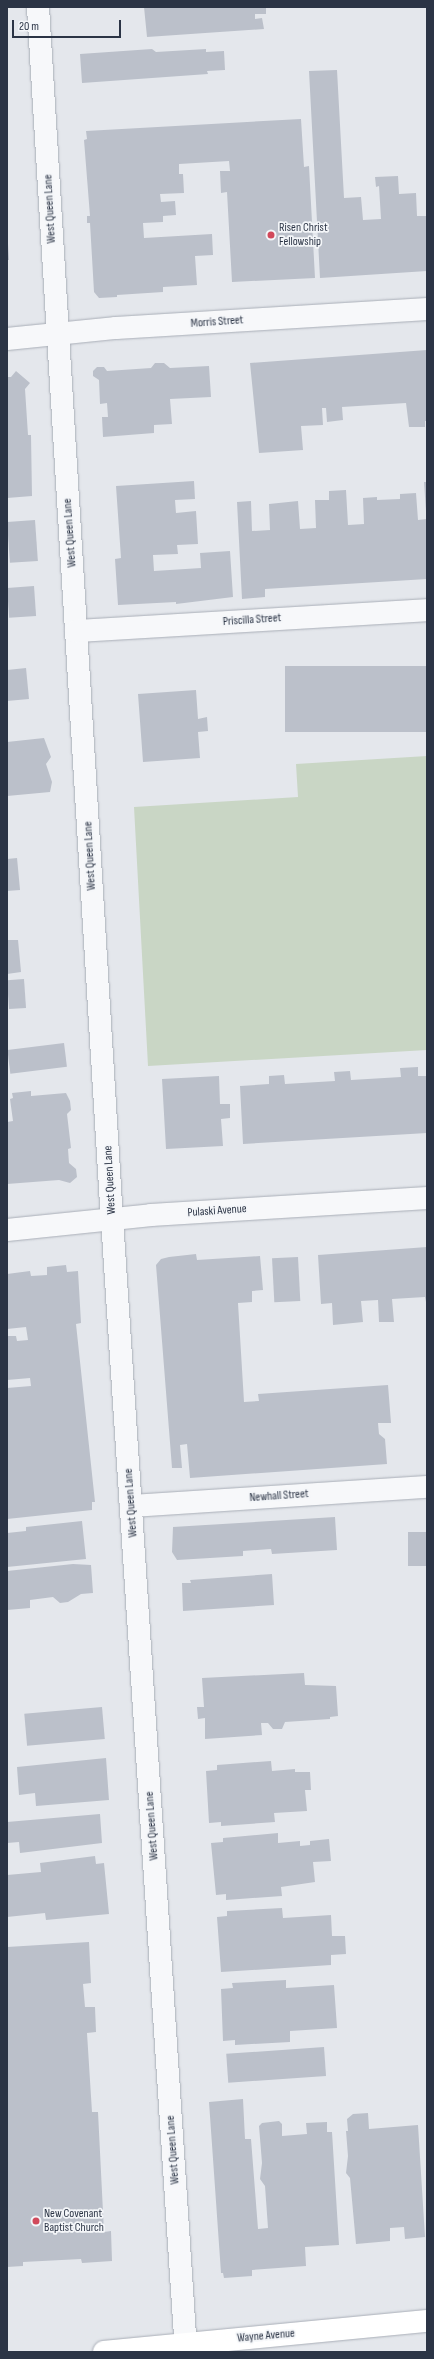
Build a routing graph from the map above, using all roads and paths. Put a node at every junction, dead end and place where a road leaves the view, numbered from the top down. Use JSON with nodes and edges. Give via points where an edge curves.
{"nodes":[{"id":1,"x":38,"y":7,"type":"edge"},
{"id":2,"x":427,"y":309,"type":"edge"},
{"id":3,"x":58,"y":334,"type":"junction"},
{"id":4,"x":7,"y":339,"type":"edge"},
{"id":5,"x":427,"y":610,"type":"edge"},
{"id":6,"x":76,"y":631,"type":"junction"},
{"id":7,"x":427,"y":1198,"type":"edge"},
{"id":8,"x":112,"y":1219,"type":"junction"},
{"id":9,"x":7,"y":1230,"type":"edge"},
{"id":10,"x":427,"y":1487,"type":"edge"},
{"id":11,"x":131,"y":1506,"type":"junction"},
{"id":12,"x":427,"y":2321,"type":"edge"},
{"id":13,"x":186,"y":2347,"type":"edge"},
{"id":14,"x":104,"y":2352,"type":"edge"}],
"edges":[{"from":1,"to":3,"type":"street","name":"West Queen Lane"},
{"from":2,"to":3,"type":"street","name":"Morris Street"},
{"from":3,"to":4,"type":"street","name":"Morris Street"},
{"from":3,"to":6,"type":"street","name":"West Queen Lane"},
{"from":5,"to":6,"type":"street","name":"Priscilla Street"},
{"from":6,"to":8,"type":"street","name":"West Queen Lane"},
{"from":7,"to":8,"type":"street","name":"Pulaski Avenue"},
{"from":8,"to":9,"type":"street","name":"Pulaski Avenue"},
{"from":8,"to":11,"type":"street","name":"West Queen Lane"},
{"from":10,"to":11,"type":"street","name":"Newhall Street"},
{"from":11,"to":13,"type":"street","name":"West Queen Lane"},
{"from":12,"to":13,"type":"main road","name":"Wayne Avenue"},
{"from":13,"to":14,"type":"main road","name":"Wayne Avenue"}]}
